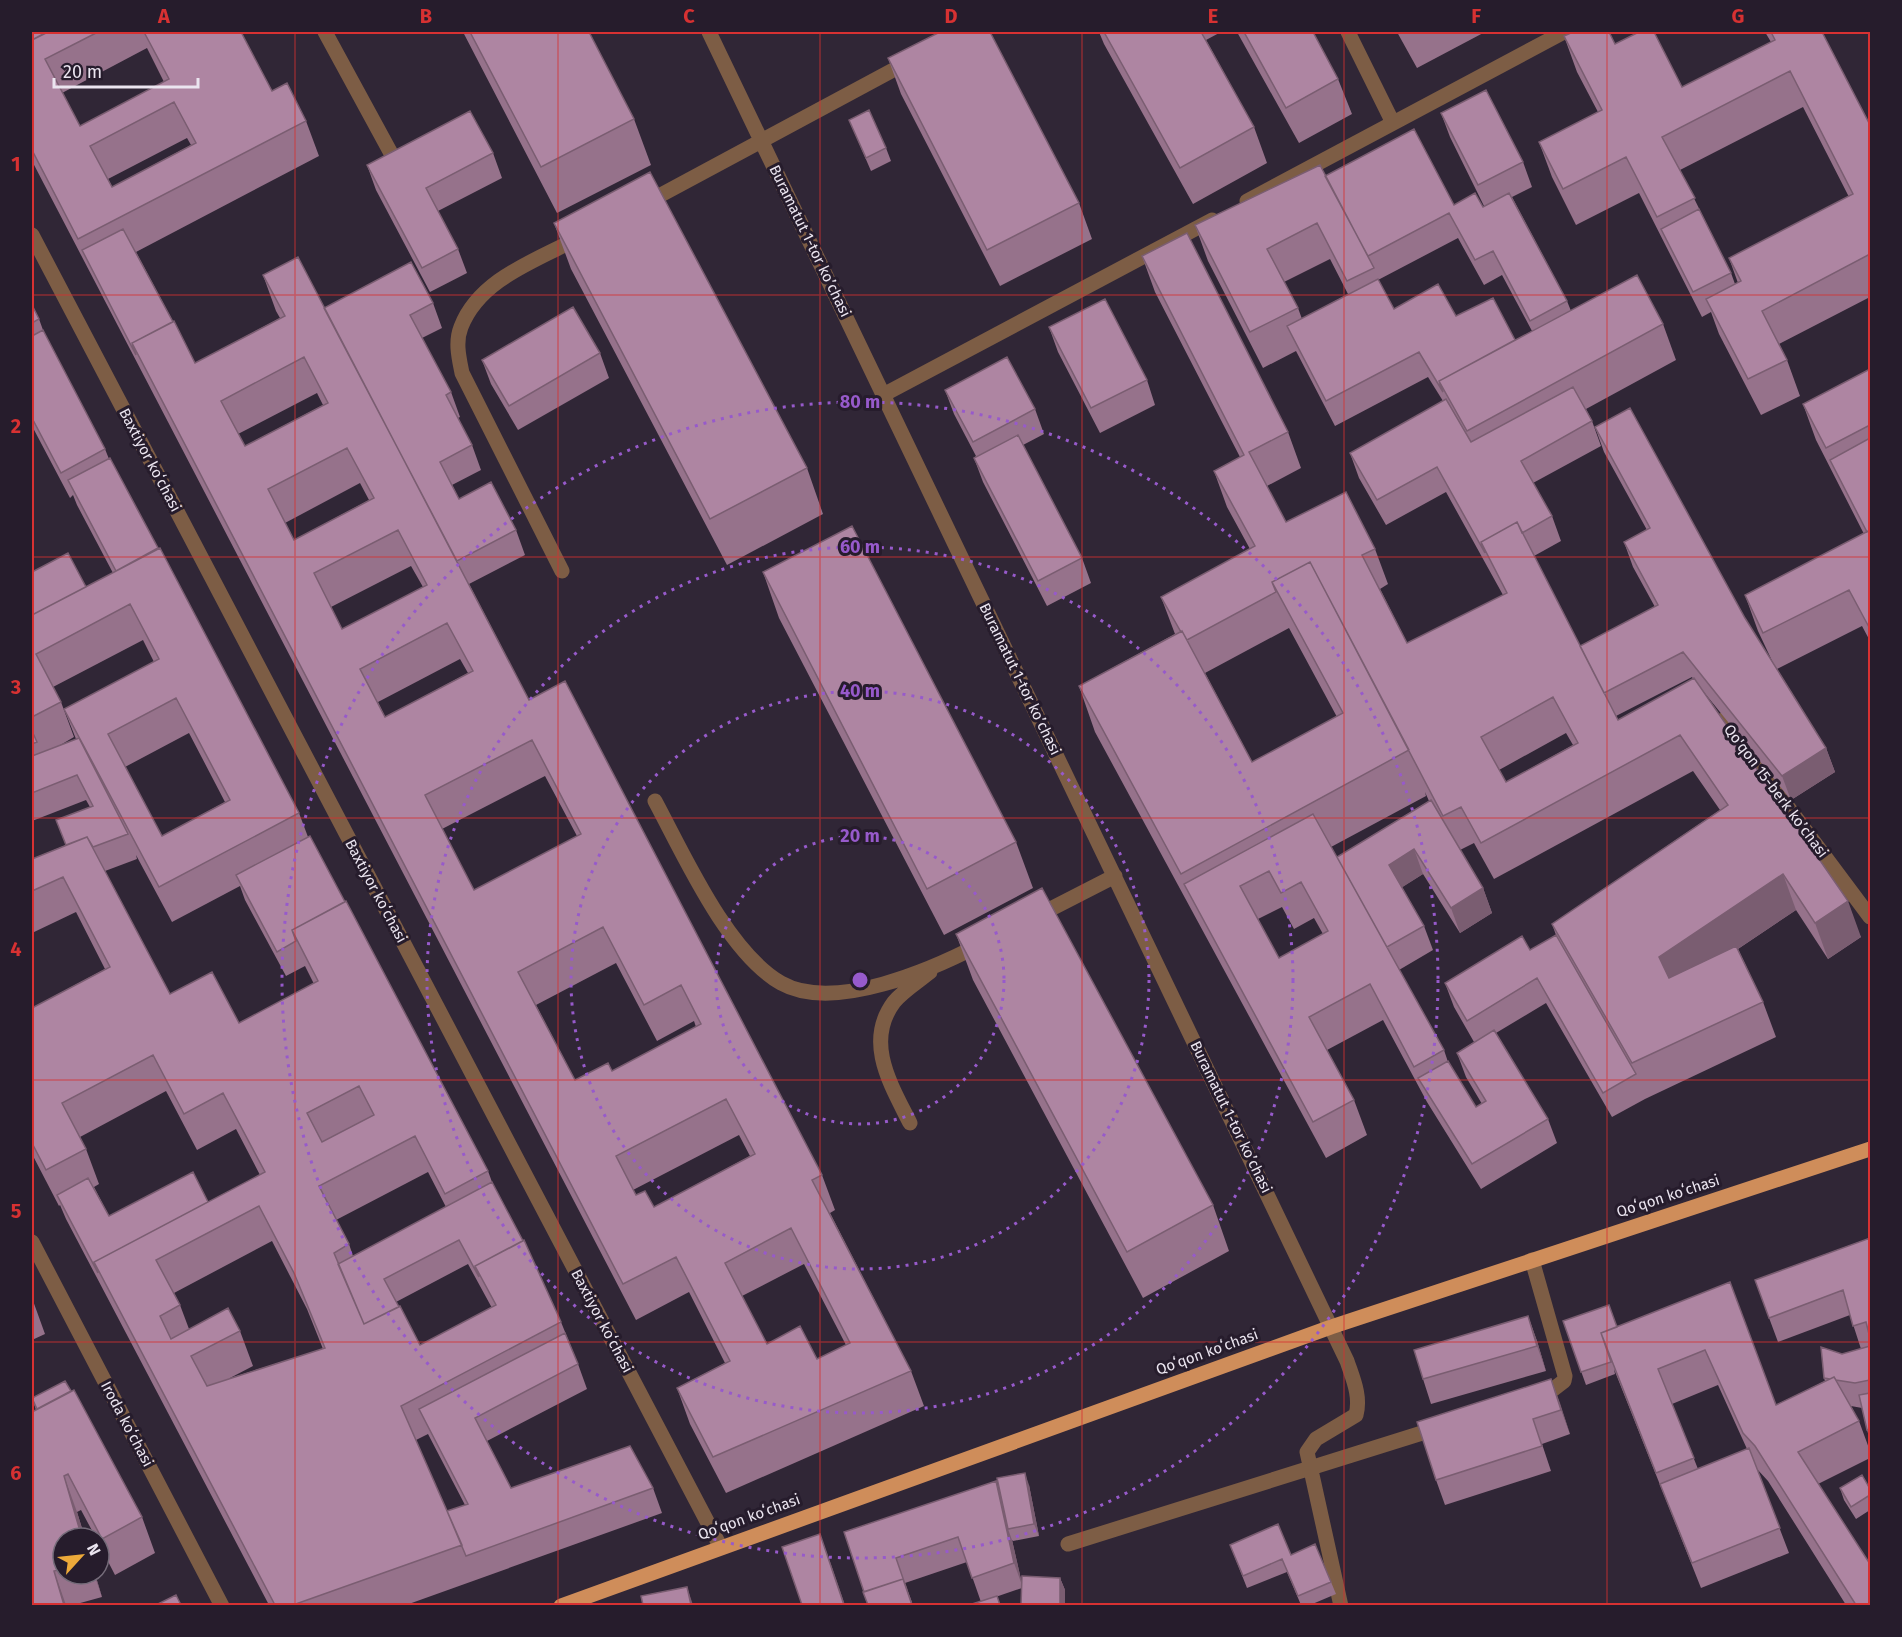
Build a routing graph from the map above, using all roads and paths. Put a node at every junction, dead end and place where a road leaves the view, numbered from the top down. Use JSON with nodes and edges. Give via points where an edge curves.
{"nodes":[{"id":1,"x":325,"y":32,"type":"edge"},
{"id":2,"x":709,"y":32,"type":"edge"},
{"id":3,"x":1348,"y":32,"type":"edge"},
{"id":4,"x":1564,"y":32,"type":"edge"},
{"id":5,"x":923,"y":53,"type":"edge"},
{"id":6,"x":1393,"y":123,"type":"junction"},
{"id":7,"x":762,"y":141,"type":"junction"},
{"id":8,"x":399,"y":168,"type":"edge"},
{"id":9,"x":626,"y":213,"type":"edge"},
{"id":10,"x":594,"y":230,"type":"edge"},
{"id":11,"x":32,"y":235,"type":"edge"},
{"id":12,"x":883,"y":395,"type":"junction"},
{"id":13,"x":562,"y":570,"type":"dead end"},
{"id":14,"x":1715,"y":710,"type":"edge"},
{"id":15,"x":655,"y":801,"type":"dead end"},
{"id":16,"x":1115,"y":876,"type":"junction"},
{"id":17,"x":1870,"y":917,"type":"edge"},
{"id":18,"x":1021,"y":924,"type":"edge"},
{"id":19,"x":1000,"y":935,"type":"edge"},
{"id":20,"x":937,"y":967,"type":"junction"},
{"id":21,"x":910,"y":1123,"type":"dead end"},
{"id":22,"x":1870,"y":1149,"type":"edge"},
{"id":23,"x":32,"y":1242,"type":"edge"},
{"id":24,"x":1532,"y":1260,"type":"junction"},
{"id":25,"x":1331,"y":1327,"type":"junction"},
{"id":26,"x":1518,"y":1401,"type":"edge"},
{"id":27,"x":1452,"y":1423,"type":"edge"},
{"id":28,"x":1309,"y":1470,"type":"junction"},
{"id":29,"x":1068,"y":1544,"type":"dead end"},
{"id":30,"x":720,"y":1546,"type":"junction"},
{"id":31,"x":222,"y":1605,"type":"edge"},
{"id":32,"x":561,"y":1605,"type":"edge"},
{"id":33,"x":1341,"y":1605,"type":"edge"}],
"edges":[{"from":1,"to":8,"type":"street"},
{"from":2,"to":7,"type":"street","name":"Buramatut 1-tor koʼchasi"},
{"from":3,"to":6,"type":"street"},
{"from":4,"to":6,"type":"street"},
{"from":5,"to":7,"type":"street"},
{"from":6,"to":12,"type":"street"},
{"from":7,"to":9,"type":"street"},
{"from":7,"to":12,"type":"street","name":"Buramatut 1-tor koʼchasi"},
{"from":10,"to":13,"type":"street","via":[[487,290],[461,327],[458,348],[462,373]]},
{"from":11,"to":30,"type":"street","name":"Baxtiyor koʻchasi"},
{"from":12,"to":16,"type":"street","name":"Buramatut 1-tor koʼchasi"},
{"from":14,"to":17,"type":"street","name":"Qo'qon 15-berk koʼchasi"},
{"from":15,"to":20,"type":"street","via":[[718,913],[749,957],[783,984],[820,993],[870,988]]},
{"from":16,"to":18,"type":"street"},
{"from":16,"to":25,"type":"street","name":"Buramatut 1-tor koʼchasi"},
{"from":19,"to":20,"type":"street"},
{"from":20,"to":21,"type":"street","via":[[895,1001],[882,1022],[880,1057]]},
{"from":22,"to":24,"type":"main road","name":"Qoʻqon koʻchasi"},
{"from":23,"to":31,"type":"street","name":"Iroda koʻchasi"},
{"from":24,"to":25,"type":"main road","name":"Qoʻqon koʻchasi"},
{"from":24,"to":26,"type":"street","via":[[1565,1376],[1551,1391]]},
{"from":25,"to":28,"type":"street","name":"Buramatut 1-tor koʼchasi","via":[[1357,1388],[1359,1406],[1356,1416],[1347,1423],[1316,1439],[1306,1452]]},
{"from":25,"to":30,"type":"main road","name":"Qoʻqon koʻchasi"},
{"from":27,"to":28,"type":"street"},
{"from":28,"to":29,"type":"street"},
{"from":28,"to":33,"type":"street"},
{"from":30,"to":32,"type":"main road","name":"Qoʻqon koʻchasi"}]}
